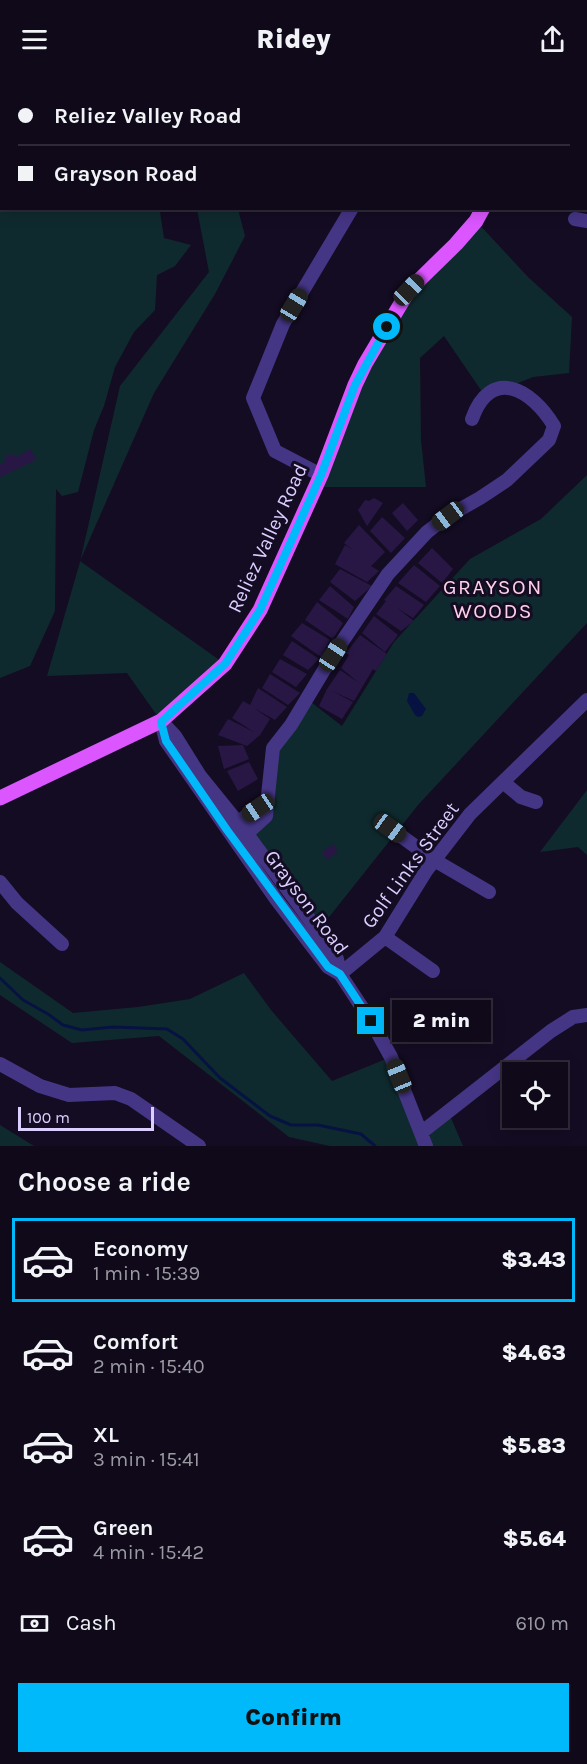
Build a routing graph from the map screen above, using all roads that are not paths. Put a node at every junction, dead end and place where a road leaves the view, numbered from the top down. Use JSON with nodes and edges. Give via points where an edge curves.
{"nodes":[{"id":1,"x":351,"y":210,"type":"edge"},
{"id":2,"x":482,"y":210,"type":"edge"},
{"id":3,"x":472,"y":419,"type":"dead end"},
{"id":4,"x":321,"y":475,"type":"junction"},
{"id":5,"x":587,"y":700,"type":"edge"},
{"id":6,"x":161,"y":722,"type":"junction"},
{"id":7,"x":503,"y":782,"type":"junction"},
{"id":8,"x":0,"y":798,"type":"edge"},
{"id":9,"x":536,"y":802,"type":"dead end"},
{"id":10,"x":267,"y":805,"type":"junction"},
{"id":11,"x":232,"y":826,"type":"junction"},
{"id":12,"x":390,"y":828,"type":"dead end"},
{"id":13,"x":242,"y":838,"type":"junction"},
{"id":14,"x":434,"y":860,"type":"junction"},
{"id":15,"x":0,"y":882,"type":"edge"},
{"id":16,"x":489,"y":892,"type":"dead end"},
{"id":17,"x":385,"y":937,"type":"junction"},
{"id":18,"x":62,"y":944,"type":"dead end"},
{"id":19,"x":433,"y":971,"type":"dead end"},
{"id":20,"x":340,"y":974,"type":"junction"},
{"id":21,"x":587,"y":1015,"type":"edge"},
{"id":22,"x":0,"y":1064,"type":"edge"},
{"id":23,"x":422,"y":1132,"type":"junction"},
{"id":24,"x":199,"y":1146,"type":"edge"},
{"id":25,"x":426,"y":1146,"type":"edge"}],
"edges":[{"from":1,"to":4,"type":"street","via":[[283,324],[253,398],[275,451]]},
{"from":2,"to":4,"type":"main road","name":"Reliez Valley Road","via":[[456,244],[409,290],[355,385]]},
{"from":3,"to":10,"type":"street","via":[[485,396],[508,387],[529,397],[554,426],[549,440],[507,480],[427,532],[388,574],[273,748]]},
{"from":4,"to":6,"type":"main road","name":"Reliez Valley Road","via":[[260,610],[243,637],[225,664]]},
{"from":5,"to":7,"type":"street","name":"Golf Links Street"},
{"from":6,"to":8,"type":"main road","name":"Reliez Valley Road"},
{"from":6,"to":11,"type":"street","name":"Grayson Road","via":[[166,741]]},
{"from":7,"to":9,"type":"street","via":[[520,797]]},
{"from":7,"to":14,"type":"street","name":"Golf Links Street","via":[[470,814]]},
{"from":10,"to":11,"type":"street"},
{"from":10,"to":13,"type":"street","via":[[266,816]]},
{"from":11,"to":13,"type":"street","name":"Grayson Road"},
{"from":12,"to":14,"type":"street"},
{"from":13,"to":20,"type":"street","name":"Grayson Road","via":[[328,967]]},
{"from":14,"to":16,"type":"street"},
{"from":14,"to":17,"type":"street","name":"Golf Links Street"},
{"from":15,"to":18,"type":"street"},
{"from":17,"to":19,"type":"street"},
{"from":17,"to":20,"type":"street","name":"Golf Links Street"},
{"from":20,"to":23,"type":"street","name":"Grayson Road","via":[[391,1057]]},
{"from":21,"to":23,"type":"street","via":[[573,1017],[551,1031]]},
{"from":22,"to":24,"type":"street","via":[[40,1086],[69,1095],[115,1093],[131,1099]]},
{"from":23,"to":25,"type":"street","name":"Grayson Road"}]}
